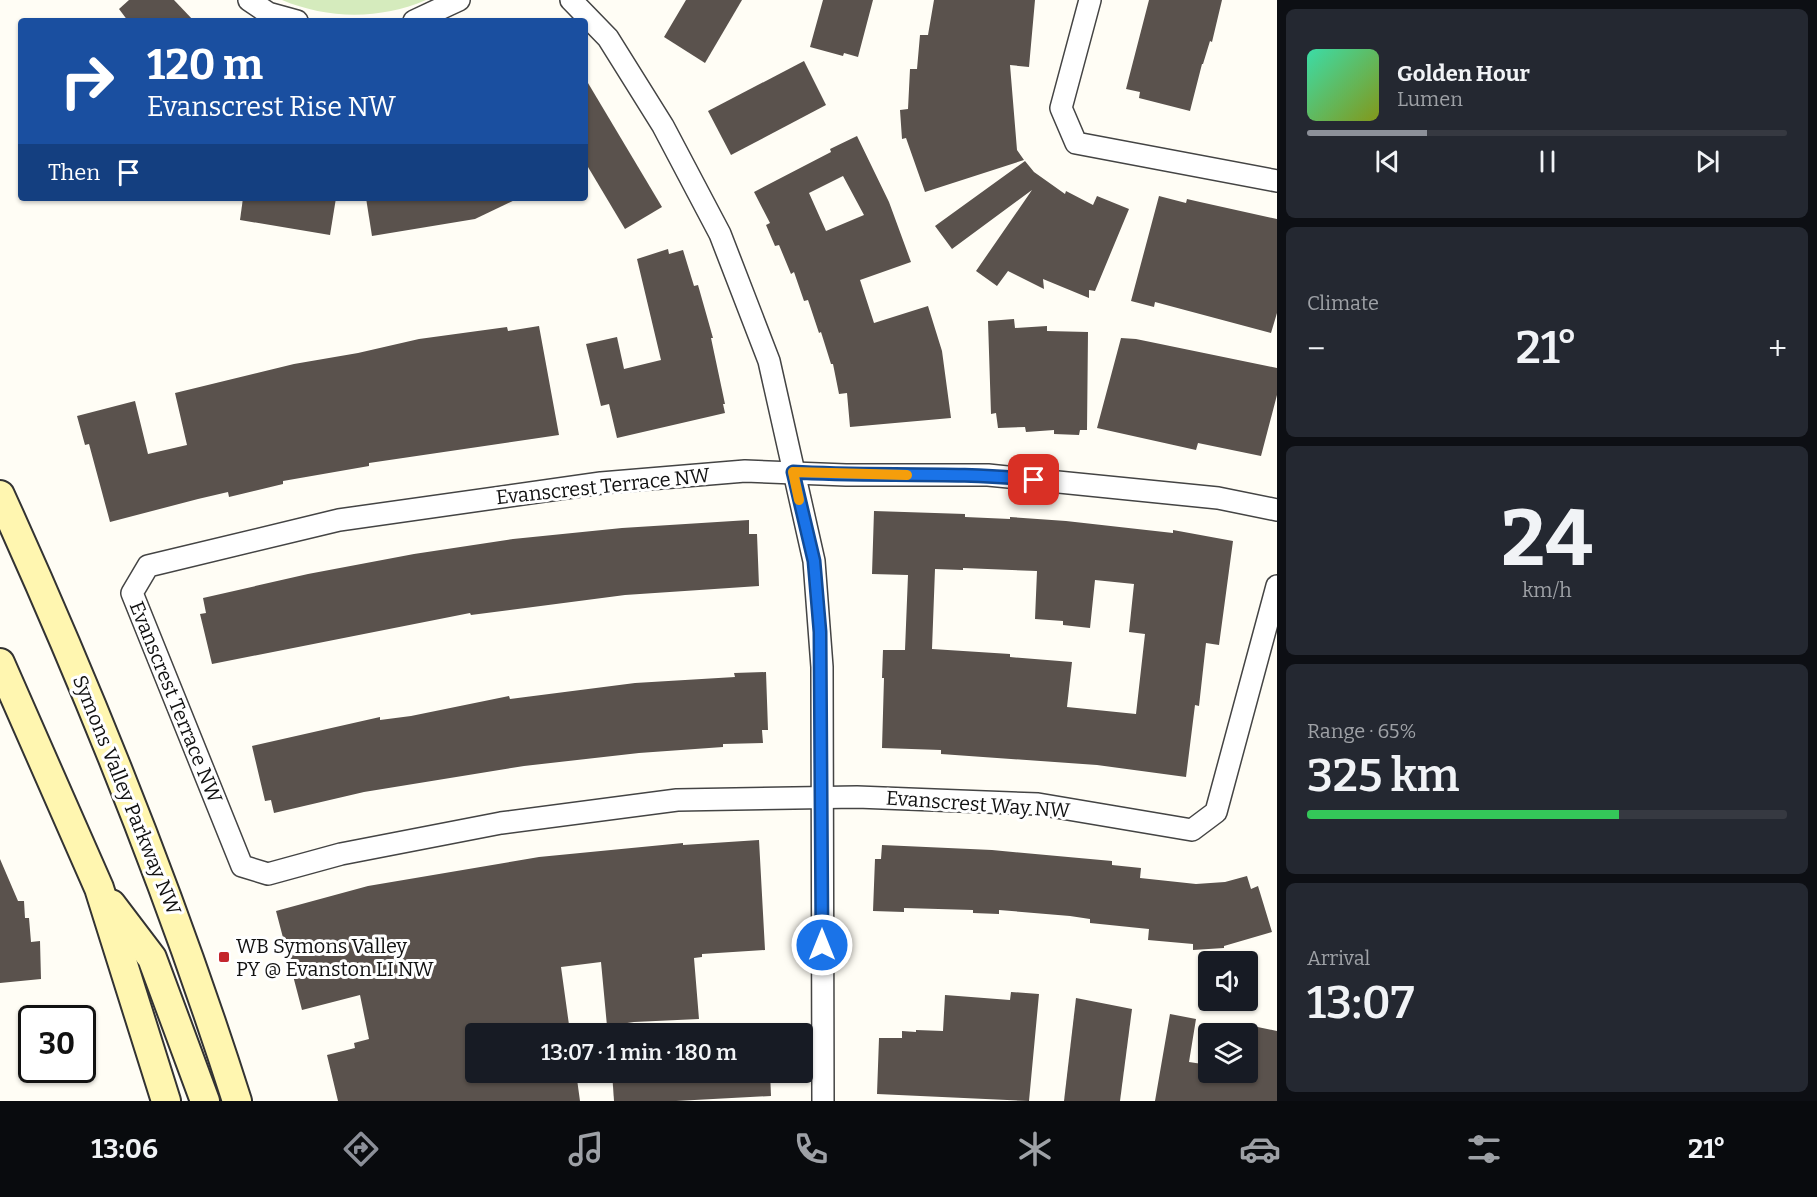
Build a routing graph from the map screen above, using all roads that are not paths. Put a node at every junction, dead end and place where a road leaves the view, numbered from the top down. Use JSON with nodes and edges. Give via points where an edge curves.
{"nodes":[{"id":1,"x":249,"y":0,"type":"edge"},
{"id":2,"x":459,"y":0,"type":"edge"},
{"id":3,"x":571,"y":0,"type":"edge"},
{"id":4,"x":1090,"y":0,"type":"edge"},
{"id":5,"x":285,"y":18,"type":"edge"},
{"id":6,"x":420,"y":18,"type":"edge"},
{"id":7,"x":1277,"y":181,"type":"edge"},
{"id":8,"x":793,"y":472,"type":"junction"},
{"id":9,"x":0,"y":495,"type":"edge"},
{"id":10,"x":1277,"y":510,"type":"edge"},
{"id":11,"x":1277,"y":586,"type":"edge"},
{"id":12,"x":0,"y":663,"type":"edge"},
{"id":13,"x":823,"y":797,"type":"junction"},
{"id":14,"x":99,"y":888,"type":"junction"},
{"id":15,"x":163,"y":1095,"type":"edge"},
{"id":16,"x":206,"y":1101,"type":"edge"},
{"id":17,"x":237,"y":1101,"type":"edge"},
{"id":18,"x":823,"y":1101,"type":"edge"}],
"edges":[{"from":1,"to":5,"type":"street","via":[[268,14]]},
{"from":2,"to":6,"type":"street"},
{"from":3,"to":8,"type":"street","via":[[608,38],[663,126],[720,234],[769,362]]},
{"from":4,"to":7,"type":"street","via":[[1061,108],[1076,143]]},
{"from":8,"to":10,"type":"street","via":[[988,475],[1218,498]]},
{"from":8,"to":13,"type":"street","via":[[814,561],[822,667]]},
{"from":8,"to":13,"type":"street","name":"Evanscrest Terrace NW","via":[[745,471],[601,483],[339,520],[148,566],[132,593],[242,866],[268,874],[341,854],[501,823],[677,800]]},
{"from":9,"to":17,"type":"main road","name":"Symons Valley Parkway NW","via":[[52,608],[153,854]]},
{"from":11,"to":13,"type":"street","name":"Evanscrest Way NW","via":[[1216,812],[1192,830],[1038,804]]},
{"from":12,"to":14,"type":"main road"},
{"from":13,"to":18,"type":"street"},
{"from":14,"to":15,"type":"main road"},
{"from":14,"to":16,"type":"main road","via":[[152,958]]}]}
